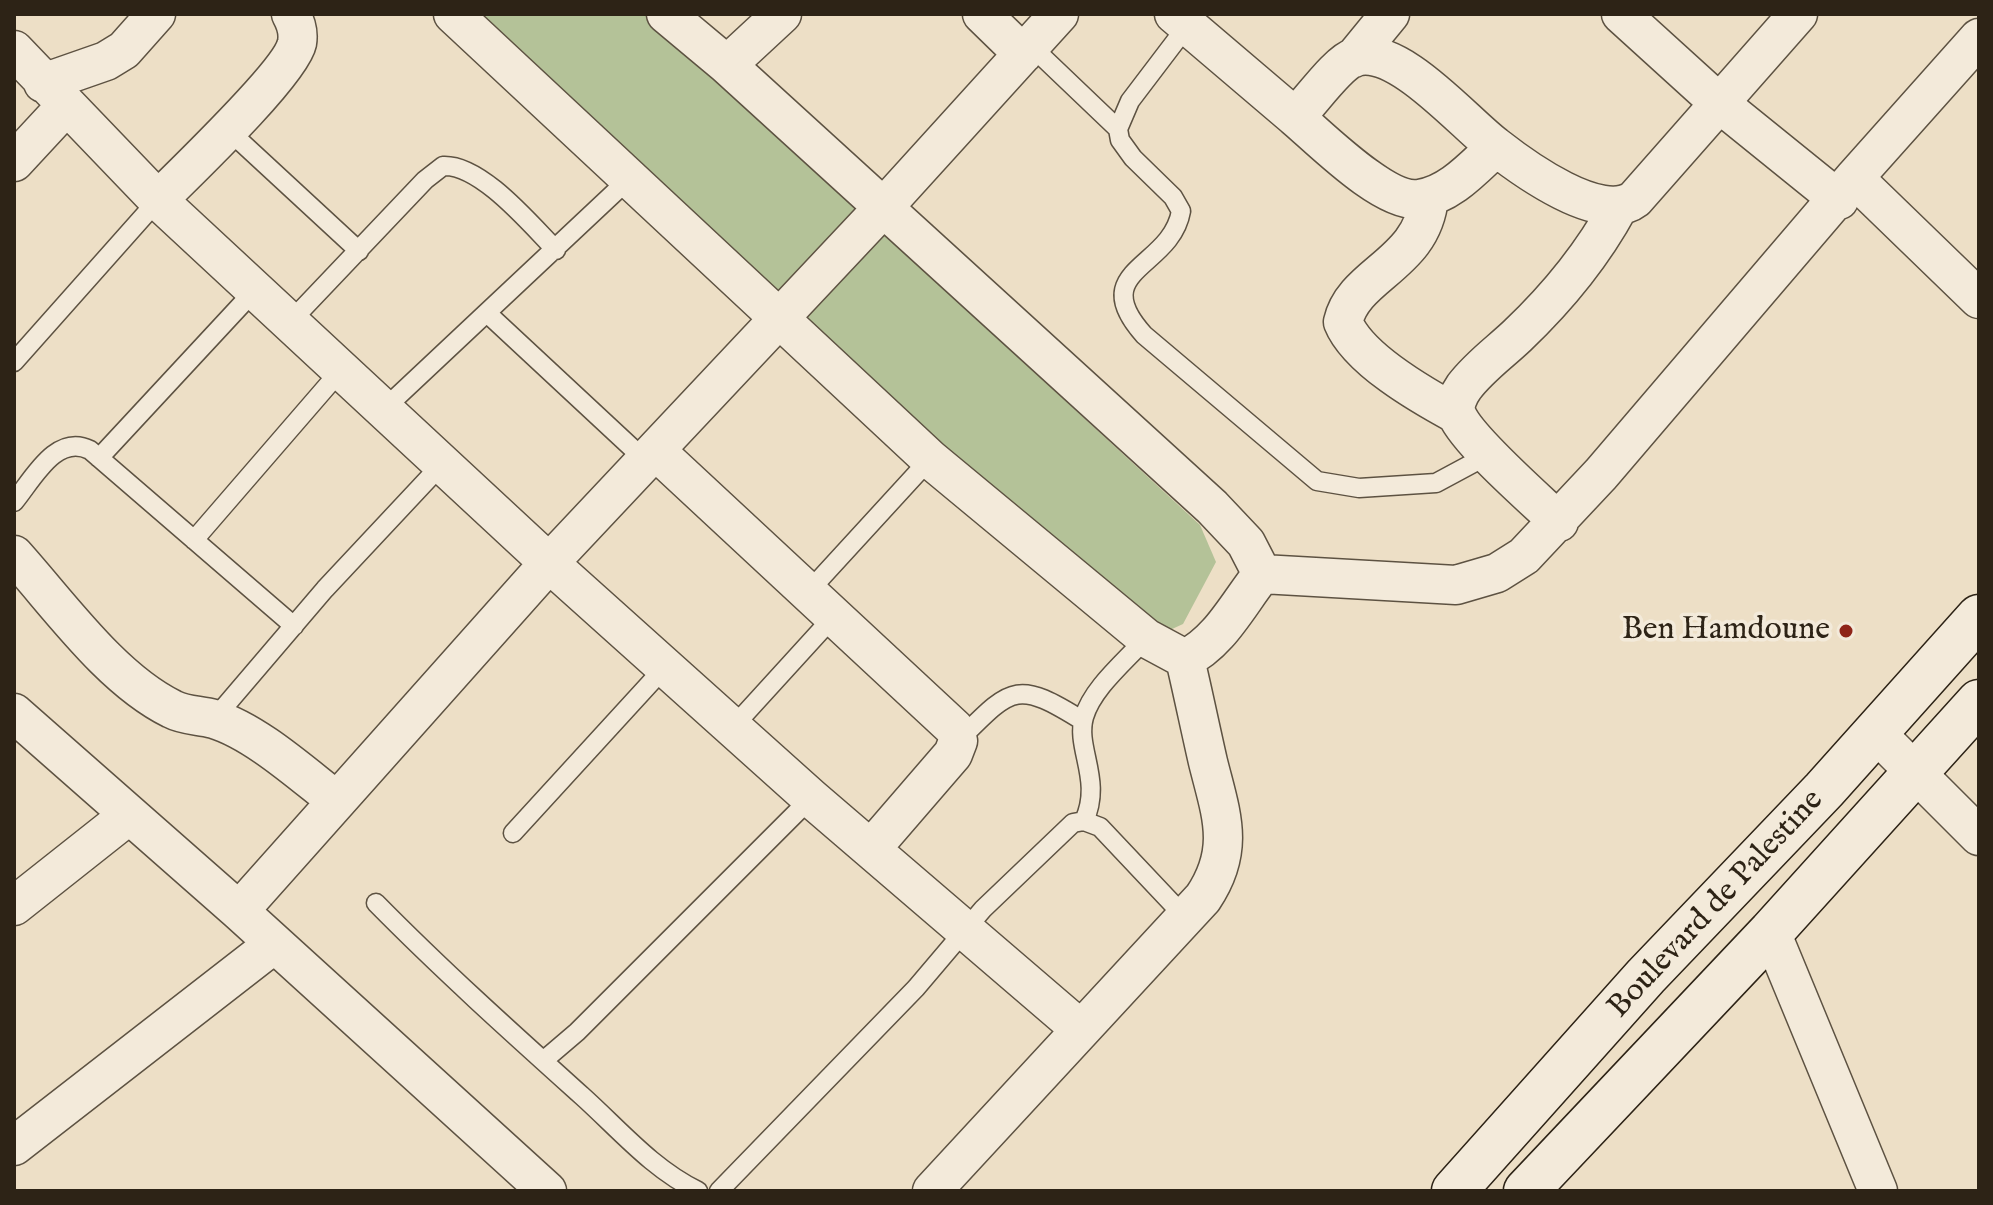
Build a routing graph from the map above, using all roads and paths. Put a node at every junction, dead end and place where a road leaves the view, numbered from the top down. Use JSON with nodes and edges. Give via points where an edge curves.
{"nodes":[{"id":1,"x":156,"y":14,"type":"edge"},
{"id":2,"x":291,"y":14,"type":"edge"},
{"id":3,"x":453,"y":14,"type":"edge"},
{"id":4,"x":666,"y":14,"type":"edge"},
{"id":5,"x":782,"y":14,"type":"edge"},
{"id":6,"x":982,"y":14,"type":"edge"},
{"id":7,"x":1059,"y":14,"type":"edge"},
{"id":8,"x":1390,"y":14,"type":"edge"},
{"id":9,"x":1621,"y":14,"type":"edge"},
{"id":10,"x":1798,"y":14,"type":"edge"},
{"id":11,"x":1187,"y":18,"type":"edge"},
{"id":12,"x":1979,"y":38,"type":"edge"},
{"id":13,"x":14,"y":50,"type":"edge"},
{"id":14,"x":1026,"y":50,"type":"junction"},
{"id":15,"x":1354,"y":58,"type":"junction"},
{"id":16,"x":727,"y":65,"type":"junction"},
{"id":17,"x":54,"y":95,"type":"junction"},
{"id":18,"x":1719,"y":103,"type":"junction"},
{"id":19,"x":1295,"y":117,"type":"junction"},
{"id":20,"x":227,"y":129,"type":"junction"},
{"id":21,"x":1118,"y":129,"type":"junction"},
{"id":22,"x":1496,"y":147,"type":"junction"},
{"id":23,"x":14,"y":162,"type":"edge"},
{"id":24,"x":630,"y":178,"type":"junction"},
{"id":25,"x":1846,"y":189,"type":"junction"},
{"id":26,"x":1429,"y":197,"type":"junction"},
{"id":27,"x":158,"y":200,"type":"junction"},
{"id":28,"x":1619,"y":206,"type":"junction"},
{"id":29,"x":882,"y":209,"type":"junction"},
{"id":30,"x":556,"y":250,"type":"junction"},
{"id":31,"x":359,"y":251,"type":"junction"},
{"id":32,"x":255,"y":290,"type":"junction"},
{"id":33,"x":1979,"y":299,"type":"edge"},
{"id":34,"x":488,"y":314,"type":"junction"},
{"id":35,"x":776,"y":319,"type":"junction"},
{"id":36,"x":290,"y":322,"type":"junction"},
{"id":37,"x":14,"y":362,"type":"edge"},
{"id":38,"x":341,"y":370,"type":"junction"},
{"id":39,"x":384,"y":409,"type":"junction"},
{"id":40,"x":1456,"y":414,"type":"junction"},
{"id":41,"x":1490,"y":454,"type":"junction"},
{"id":42,"x":651,"y":456,"type":"junction"},
{"id":43,"x":99,"y":458,"type":"junction"},
{"id":44,"x":930,"y":459,"type":"junction"},
{"id":45,"x":443,"y":463,"type":"junction"},
{"id":46,"x":14,"y":502,"type":"edge"},
{"id":47,"x":1559,"y":522,"type":"junction"},
{"id":48,"x":194,"y":540,"type":"junction"},
{"id":49,"x":14,"y":555,"type":"edge"},
{"id":50,"x":549,"y":563,"type":"junction"},
{"id":51,"x":1262,"y":574,"type":"junction"},
{"id":52,"x":822,"y":603,"type":"junction"},
{"id":53,"x":1979,"y":617,"type":"edge"},
{"id":54,"x":294,"y":626,"type":"junction"},
{"id":55,"x":1146,"y":638,"type":"junction"},
{"id":56,"x":1185,"y":659,"type":"junction"},
{"id":57,"x":665,"y":667,"type":"junction"},
{"id":58,"x":1979,"y":702,"type":"edge"},
{"id":59,"x":14,"y":713,"type":"edge"},
{"id":60,"x":214,"y":719,"type":"junction"},
{"id":61,"x":1083,"y":721,"type":"junction"},
{"id":62,"x":732,"y":728,"type":"junction"},
{"id":63,"x":1875,"y":732,"type":"junction"},
{"id":64,"x":958,"y":741,"type":"junction"},
{"id":65,"x":1915,"y":771,"type":"junction"},
{"id":66,"x":811,"y":798,"type":"junction"},
{"id":67,"x":337,"y":801,"type":"junction"},
{"id":68,"x":129,"y":815,"type":"junction"},
{"id":69,"x":1084,"y":821,"type":"junction"},
{"id":70,"x":513,"y":833,"type":"dead end"},
{"id":71,"x":1979,"y":836,"type":"edge"},
{"id":72,"x":871,"y":849,"type":"junction"},
{"id":73,"x":376,"y":903,"type":"dead end"},
{"id":74,"x":14,"y":906,"type":"edge"},
{"id":75,"x":239,"y":911,"type":"junction"},
{"id":76,"x":1184,"y":916,"type":"junction"},
{"id":77,"x":967,"y":932,"type":"junction"},
{"id":78,"x":1771,"y":932,"type":"junction"},
{"id":79,"x":274,"y":944,"type":"junction"},
{"id":80,"x":1646,"y":976,"type":"junction"},
{"id":81,"x":1685,"y":1022,"type":"junction"},
{"id":82,"x":1079,"y":1028,"type":"junction"},
{"id":83,"x":543,"y":1061,"type":"junction"},
{"id":84,"x":14,"y":1146,"type":"edge"},
{"id":85,"x":547,"y":1191,"type":"edge"},
{"id":86,"x":698,"y":1191,"type":"edge"},
{"id":87,"x":719,"y":1191,"type":"edge"},
{"id":88,"x":932,"y":1191,"type":"edge"},
{"id":89,"x":1454,"y":1191,"type":"edge"},
{"id":90,"x":1526,"y":1191,"type":"edge"},
{"id":91,"x":1878,"y":1191,"type":"edge"}],
"edges":[{"from":1,"to":17,"type":"street","via":[[124,50]]},
{"from":2,"to":20,"type":"street","via":[[297,34],[293,55]]},
{"from":3,"to":24,"type":"street"},
{"from":4,"to":16,"type":"street"},
{"from":5,"to":16,"type":"street"},
{"from":6,"to":14,"type":"street"},
{"from":7,"to":14,"type":"street"},
{"from":8,"to":15,"type":"street"},
{"from":9,"to":18,"type":"street"},
{"from":10,"to":18,"type":"street"},
{"from":11,"to":19,"type":"street"},
{"from":11,"to":21,"type":"lane","via":[[1130,101]]},
{"from":12,"to":25,"type":"street"},
{"from":13,"to":17,"type":"street"},
{"from":14,"to":21,"type":"lane"},
{"from":14,"to":29,"type":"street"},
{"from":15,"to":19,"type":"street"},
{"from":15,"to":22,"type":"street","via":[[1370,56],[1404,69]]},
{"from":16,"to":29,"type":"street"},
{"from":17,"to":23,"type":"street"},
{"from":17,"to":27,"type":"street"},
{"from":18,"to":25,"type":"street"},
{"from":18,"to":28,"type":"street","via":[[1635,199]]},
{"from":19,"to":26,"type":"street","via":[[1391,193],[1416,200]]},
{"from":20,"to":27,"type":"street"},
{"from":20,"to":31,"type":"lane"},
{"from":21,"to":41,"type":"lane","via":[[1133,158],[1181,211],[1172,234],[1125,286],[1125,314],[1144,335],[1317,481],[1359,488],[1436,483]]},
{"from":22,"to":26,"type":"street"},
{"from":22,"to":28,"type":"street","via":[[1566,192],[1596,205]]},
{"from":24,"to":30,"type":"lane"},
{"from":24,"to":35,"type":"street"},
{"from":25,"to":33,"type":"street"},
{"from":25,"to":47,"type":"street"},
{"from":26,"to":40,"type":"street","via":[[1419,235],[1354,301],[1343,322],[1375,359]]},
{"from":27,"to":32,"type":"street"},
{"from":27,"to":37,"type":"lane"},
{"from":28,"to":40,"type":"street","via":[[1602,238],[1544,308],[1462,389]]},
{"from":29,"to":35,"type":"street"},
{"from":29,"to":51,"type":"street","via":[[1212,507],[1246,543]]},
{"from":30,"to":31,"type":"lane","via":[[507,201],[452,166],[433,171]]},
{"from":30,"to":34,"type":"lane"},
{"from":31,"to":36,"type":"lane"},
{"from":32,"to":36,"type":"street"},
{"from":32,"to":43,"type":"lane"},
{"from":34,"to":39,"type":"lane"},
{"from":34,"to":42,"type":"lane"},
{"from":35,"to":42,"type":"street"},
{"from":35,"to":44,"type":"street"},
{"from":36,"to":38,"type":"street"},
{"from":38,"to":39,"type":"street"},
{"from":38,"to":48,"type":"lane"},
{"from":39,"to":45,"type":"street"},
{"from":40,"to":41,"type":"street"},
{"from":41,"to":47,"type":"street"},
{"from":42,"to":50,"type":"street"},
{"from":42,"to":52,"type":"street"},
{"from":43,"to":46,"type":"lane","via":[[80,445],[58,450]]},
{"from":43,"to":48,"type":"lane"},
{"from":44,"to":52,"type":"lane"},
{"from":44,"to":55,"type":"street"},
{"from":45,"to":50,"type":"street"},
{"from":45,"to":54,"type":"lane"},
{"from":47,"to":51,"type":"street","via":[[1524,556],[1497,573],[1456,585]]},
{"from":48,"to":54,"type":"lane"},
{"from":49,"to":60,"type":"street","via":[[112,664],[142,689],[173,710]]},
{"from":50,"to":57,"type":"street"},
{"from":50,"to":67,"type":"street"},
{"from":51,"to":56,"type":"street","via":[[1214,636]]},
{"from":52,"to":62,"type":"lane"},
{"from":52,"to":64,"type":"street","via":[[944,715]]},
{"from":53,"to":63,"type":"street","name":"Boulevard de Palestine"},
{"from":54,"to":60,"type":"lane"},
{"from":55,"to":56,"type":"street"},
{"from":55,"to":61,"type":"lane","via":[[1095,696]]},
{"from":56,"to":76,"type":"street","via":[[1223,816],[1223,852],[1217,877]]},
{"from":57,"to":62,"type":"street"},
{"from":57,"to":70,"type":"lane"},
{"from":58,"to":65,"type":"street","name":"Boulevard de Palestine"},
{"from":59,"to":68,"type":"street"},
{"from":60,"to":67,"type":"street","via":[[284,759]]},
{"from":61,"to":64,"type":"lane","via":[[1040,695],[1018,693],[996,703]]},
{"from":61,"to":69,"type":"lane","via":[[1092,793]]},
{"from":62,"to":66,"type":"street"},
{"from":63,"to":65,"type":"street"},
{"from":63,"to":80,"type":"street","name":"Boulevard de Palestine"},
{"from":64,"to":72,"type":"street","via":[[953,754]]},
{"from":65,"to":71,"type":"street"},
{"from":65,"to":78,"type":"street","name":"Boulevard de Palestine"},
{"from":66,"to":72,"type":"street"},
{"from":66,"to":83,"type":"lane"},
{"from":67,"to":75,"type":"street"},
{"from":68,"to":74,"type":"street"},
{"from":68,"to":75,"type":"street"},
{"from":69,"to":76,"type":"lane","via":[[1100,827]]},
{"from":69,"to":77,"type":"lane","via":[[1053,839]]},
{"from":72,"to":77,"type":"street"},
{"from":73,"to":83,"type":"lane","via":[[454,983]]},
{"from":75,"to":79,"type":"street"},
{"from":76,"to":82,"type":"street"},
{"from":77,"to":82,"type":"street"},
{"from":77,"to":87,"type":"lane"},
{"from":78,"to":81,"type":"street","name":"Boulevard de Palestine"},
{"from":78,"to":91,"type":"street"},
{"from":79,"to":84,"type":"street"},
{"from":79,"to":85,"type":"street"},
{"from":80,"to":81,"type":"street"},
{"from":80,"to":89,"type":"street","name":"Boulevard de Palestine"},
{"from":81,"to":90,"type":"street","name":"Boulevard de Palestine"},
{"from":82,"to":88,"type":"street"},
{"from":83,"to":86,"type":"lane","via":[[660,1167]]}]}
